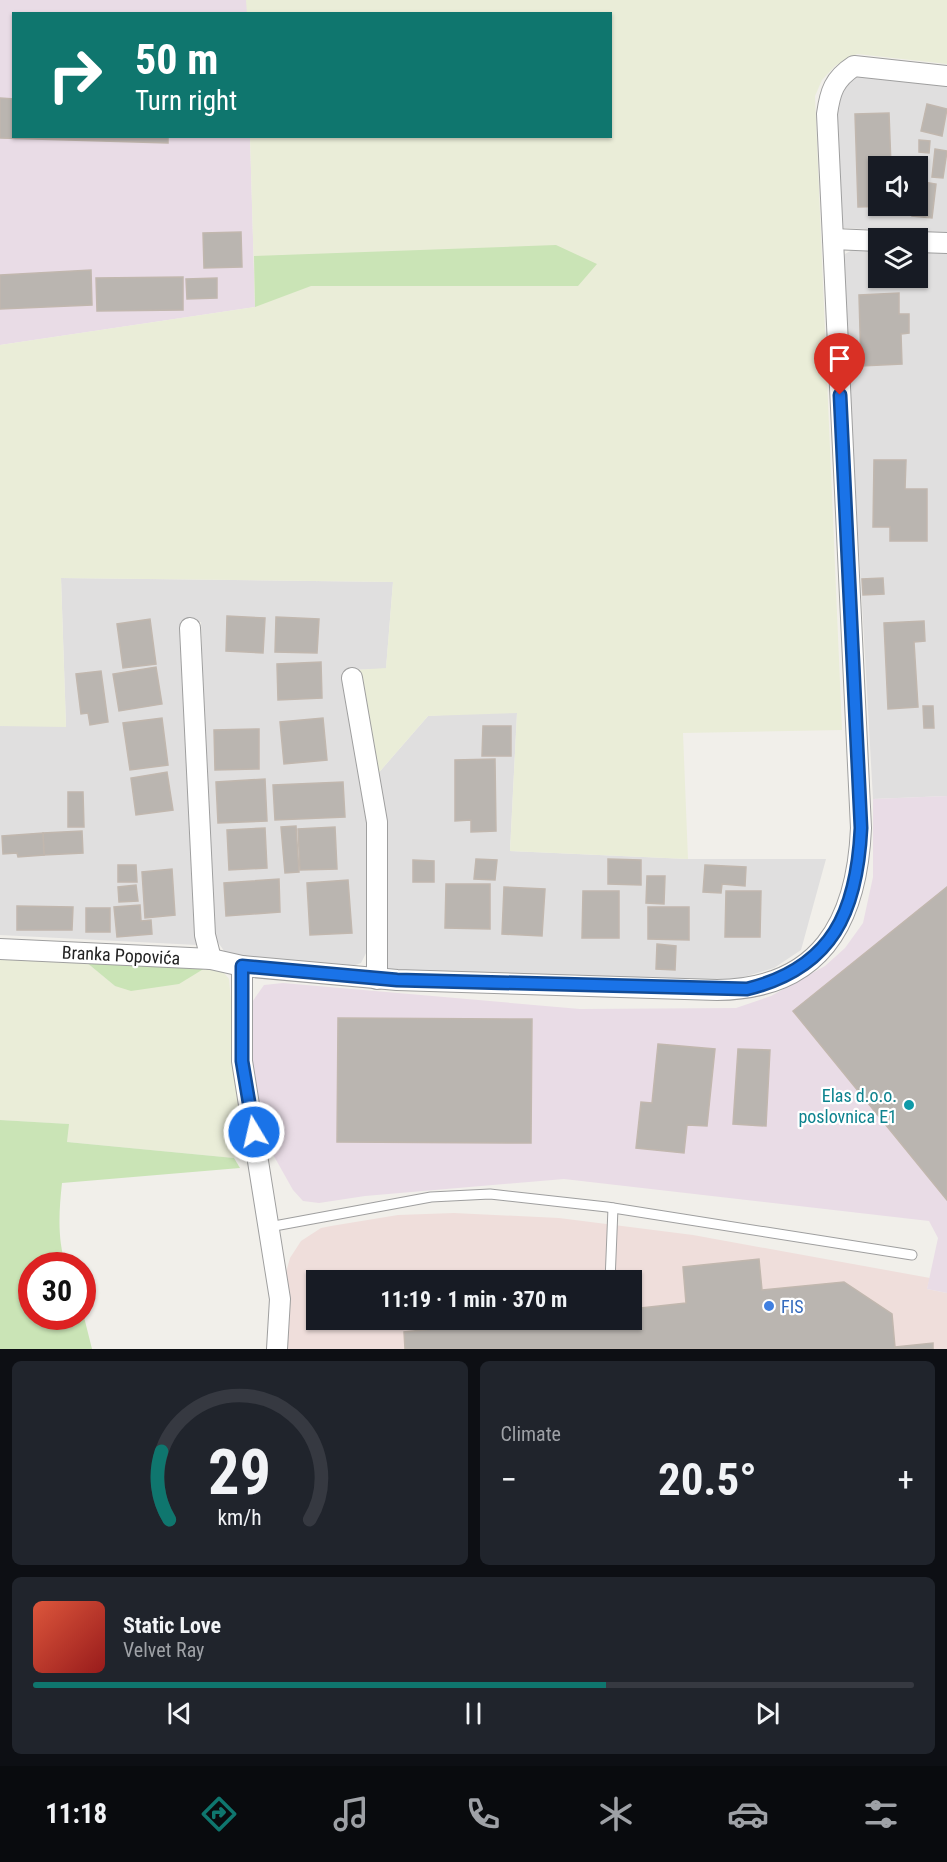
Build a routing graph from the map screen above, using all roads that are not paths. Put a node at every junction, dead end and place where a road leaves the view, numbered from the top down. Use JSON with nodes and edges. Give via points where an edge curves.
{"nodes":[{"id":1,"x":947,"y":76,"type":"edge"},
{"id":2,"x":833,"y":239,"type":"junction"},
{"id":3,"x":868,"y":241,"type":"edge"},
{"id":4,"x":928,"y":242,"type":"edge"},
{"id":5,"x":947,"y":243,"type":"edge"},
{"id":6,"x":190,"y":628,"type":"dead end"},
{"id":7,"x":352,"y":678,"type":"dead end"},
{"id":8,"x":0,"y":949,"type":"edge"},
{"id":9,"x":211,"y":959,"type":"junction"},
{"id":10,"x":242,"y":966,"type":"junction"},
{"id":11,"x":377,"y":979,"type":"junction"},
{"id":12,"x":612,"y":1208,"type":"junction"},
{"id":13,"x":269,"y":1227,"type":"junction"},
{"id":14,"x":912,"y":1255,"type":"dead end"},
{"id":15,"x":610,"y":1270,"type":"edge"},
{"id":16,"x":277,"y":1349,"type":"edge"}],
"edges":[{"from":1,"to":2,"type":"street","name":"Branka Popovića","via":[[867,66],[854,66],[842,74],[830,92],[827,114]]},
{"from":2,"to":3,"type":"street"},
{"from":2,"to":11,"type":"street","name":"Branka Popovića","via":[[861,828],[857,878],[838,929],[826,945],[788,975],[747,989]]},
{"from":4,"to":5,"type":"street"},
{"from":6,"to":9,"type":"street","via":[[205,935]]},
{"from":7,"to":11,"type":"street","via":[[377,822]]},
{"from":8,"to":9,"type":"street","name":"Branka Popovića"},
{"from":9,"to":10,"type":"street","name":"Branka Popovića"},
{"from":10,"to":11,"type":"street","name":"Branka Popovića"},
{"from":10,"to":13,"type":"street","via":[[242,1061]]},
{"from":12,"to":13,"type":"lane","via":[[489,1194],[431,1197]]},
{"from":12,"to":14,"type":"lane"},
{"from":12,"to":15,"type":"lane"},
{"from":13,"to":16,"type":"street","via":[[280,1299]]}]}
